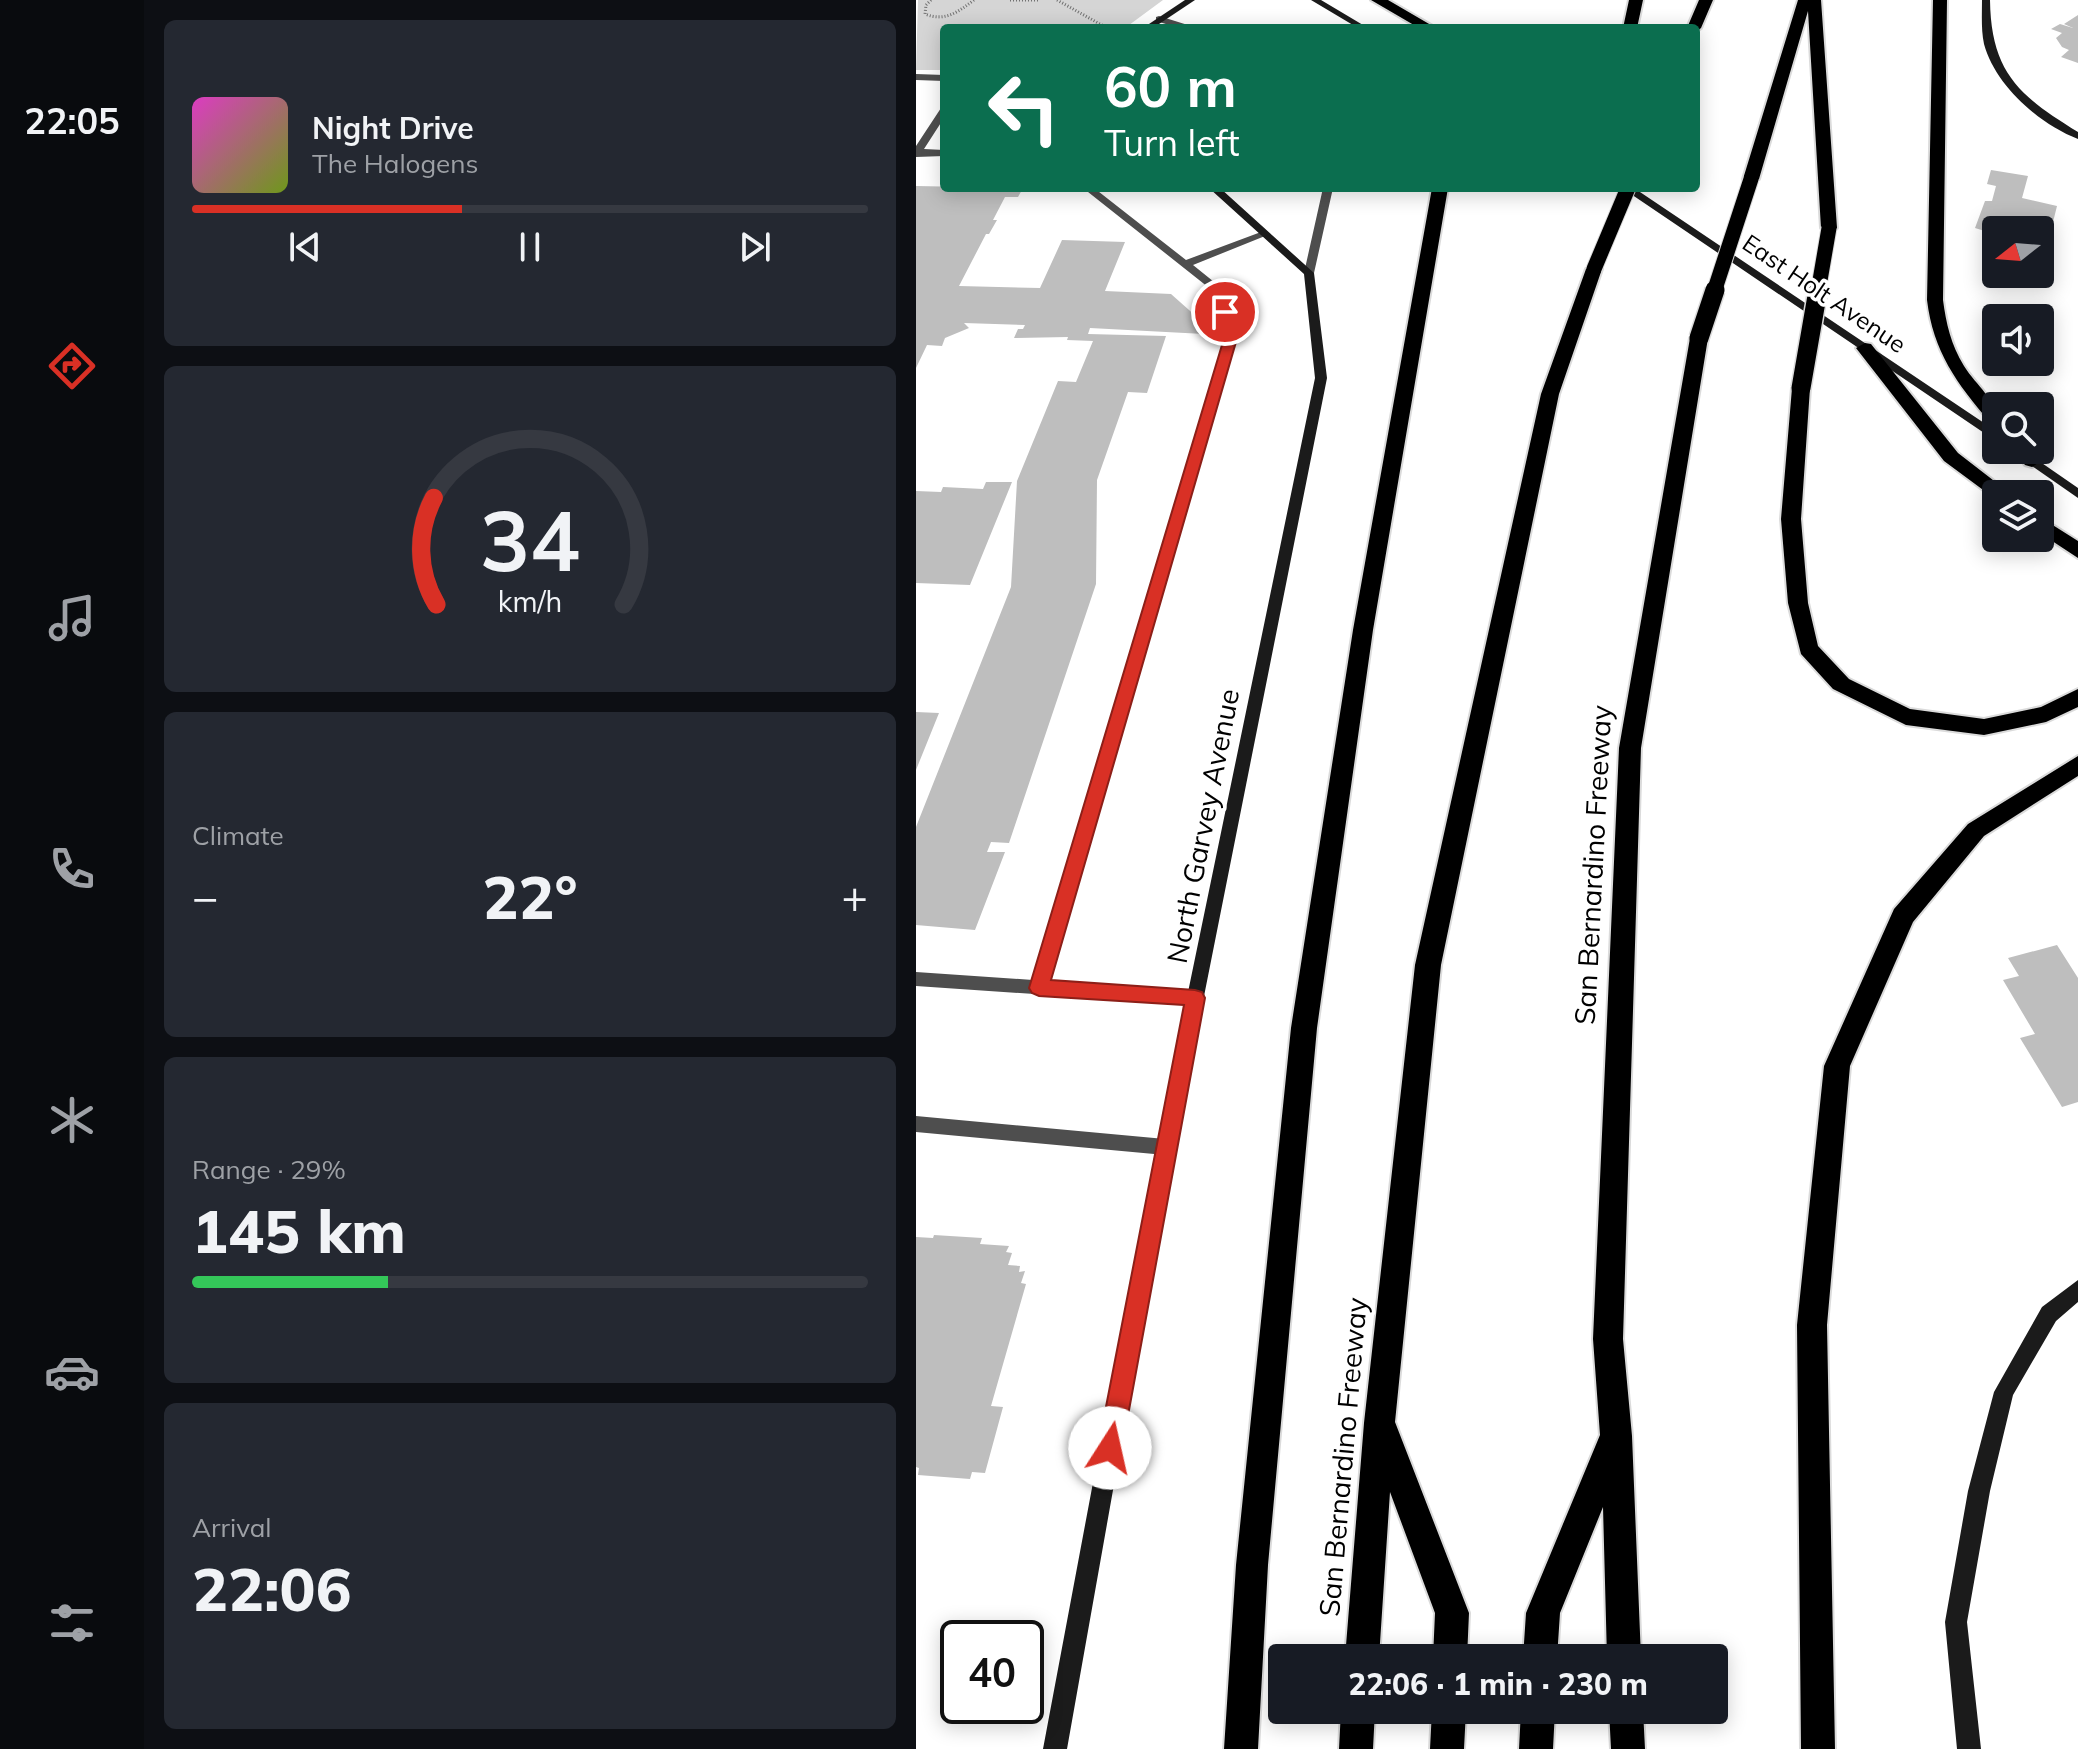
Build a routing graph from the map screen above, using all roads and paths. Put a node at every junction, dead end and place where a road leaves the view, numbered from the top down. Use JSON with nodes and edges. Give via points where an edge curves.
{"nodes":[{"id":1,"x":931,"y":0,"type":"edge"},
{"id":2,"x":974,"y":0,"type":"edge"},
{"id":3,"x":1010,"y":0,"type":"edge"},
{"id":4,"x":1039,"y":0,"type":"edge"},
{"id":5,"x":1057,"y":0,"type":"edge"},
{"id":6,"x":1191,"y":0,"type":"edge"},
{"id":7,"x":1315,"y":0,"type":"edge"},
{"id":8,"x":1378,"y":0,"type":"edge"},
{"id":9,"x":1636,"y":0,"type":"edge"},
{"id":10,"x":1706,"y":0,"type":"edge"},
{"id":11,"x":1805,"y":0,"type":"edge"},
{"id":12,"x":1814,"y":0,"type":"edge"},
{"id":13,"x":1940,"y":0,"type":"edge"},
{"id":14,"x":1986,"y":0,"type":"edge"},
{"id":15,"x":1159,"y":19,"type":"junction"},
{"id":16,"x":1100,"y":24,"type":"edge"},
{"id":17,"x":1152,"y":24,"type":"edge"},
{"id":18,"x":1175,"y":24,"type":"edge"},
{"id":19,"x":1357,"y":24,"type":"edge"},
{"id":20,"x":1422,"y":24,"type":"edge"},
{"id":21,"x":1631,"y":24,"type":"edge"},
{"id":22,"x":1696,"y":24,"type":"edge"},
{"id":23,"x":916,"y":77,"type":"edge"},
{"id":24,"x":940,"y":78,"type":"edge"},
{"id":25,"x":940,"y":116,"type":"edge"},
{"id":26,"x":2078,"y":136,"type":"edge"},
{"id":27,"x":917,"y":153,"type":"edge"},
{"id":28,"x":940,"y":153,"type":"edge"},
{"id":29,"x":1093,"y":192,"type":"edge"},
{"id":30,"x":1218,"y":192,"type":"edge"},
{"id":31,"x":1327,"y":192,"type":"edge"},
{"id":32,"x":1439,"y":192,"type":"edge"},
{"id":33,"x":1626,"y":192,"type":"edge"},
{"id":34,"x":1634,"y":192,"type":"edge"},
{"id":35,"x":1265,"y":234,"type":"junction"},
{"id":36,"x":1185,"y":264,"type":"junction"},
{"id":37,"x":1309,"y":273,"type":"junction"},
{"id":38,"x":1865,"y":348,"type":"junction"},
{"id":39,"x":1982,"y":400,"type":"edge"},
{"id":40,"x":1982,"y":427,"type":"edge"},
{"id":41,"x":2038,"y":464,"type":"edge"},
{"id":42,"x":1982,"y":480,"type":"edge"},
{"id":43,"x":2078,"y":494,"type":"edge"},
{"id":44,"x":2054,"y":533,"type":"edge"},
{"id":45,"x":2078,"y":551,"type":"edge"},
{"id":46,"x":2078,"y":697,"type":"edge"},
{"id":47,"x":2078,"y":765,"type":"edge"},
{"id":48,"x":916,"y":979,"type":"edge"},
{"id":49,"x":1039,"y":988,"type":"junction"},
{"id":50,"x":1195,"y":998,"type":"junction"},
{"id":51,"x":916,"y":1124,"type":"edge"},
{"id":52,"x":1165,"y":1147,"type":"junction"},
{"id":53,"x":2078,"y":1289,"type":"edge"},
{"id":54,"x":1379,"y":1423,"type":"junction"},
{"id":55,"x":1616,"y":1436,"type":"junction"},
{"id":56,"x":1363,"y":1644,"type":"edge"},
{"id":57,"x":1451,"y":1644,"type":"edge"},
{"id":58,"x":1541,"y":1644,"type":"edge"},
{"id":59,"x":1623,"y":1644,"type":"edge"},
{"id":60,"x":1357,"y":1724,"type":"edge"},
{"id":61,"x":1448,"y":1724,"type":"edge"},
{"id":62,"x":1537,"y":1724,"type":"edge"},
{"id":63,"x":1627,"y":1724,"type":"edge"},
{"id":64,"x":1055,"y":1749,"type":"edge"},
{"id":65,"x":1241,"y":1749,"type":"edge"},
{"id":66,"x":1356,"y":1749,"type":"edge"},
{"id":67,"x":1447,"y":1749,"type":"edge"},
{"id":68,"x":1536,"y":1749,"type":"edge"},
{"id":69,"x":1628,"y":1749,"type":"edge"},
{"id":70,"x":1818,"y":1749,"type":"edge"},
{"id":71,"x":1969,"y":1749,"type":"edge"}],
"edges":[{"from":1,"to":2,"type":"path","via":[[925,14],[946,18]]},
{"from":3,"to":4,"type":"path"},
{"from":5,"to":16,"type":"path"},
{"from":6,"to":15,"type":"street"},
{"from":7,"to":19,"type":"street"},
{"from":8,"to":20,"type":"highway"},
{"from":9,"to":21,"type":"highway"},
{"from":10,"to":22,"type":"highway"},
{"from":11,"to":55,"type":"highway","name":"San Bernardino Freeway","bridge":true,"via":[[1699,338],[1630,748],[1608,1339]]},
{"from":12,"to":46,"type":"highway","bridge":true,"via":[[1829,228],[1801,388],[1791,519],[1808,649],[1841,684],[1906,717],[1984,727],[2046,714]]},
{"from":13,"to":39,"type":"highway","via":[[1938,331],[1946,352]]},
{"from":14,"to":26,"type":"street","via":[[1989,43],[1998,66],[2016,90]]},
{"from":15,"to":17,"type":"street"},
{"from":15,"to":18,"type":"street"},
{"from":23,"to":24,"type":"street"},
{"from":25,"to":27,"type":"street"},
{"from":27,"to":28,"type":"street"},
{"from":29,"to":36,"type":"street"},
{"from":30,"to":35,"type":"street"},
{"from":31,"to":37,"type":"street"},
{"from":32,"to":65,"type":"highway","via":[[1363,630],[1304,1028],[1252,1565]]},
{"from":33,"to":54,"type":"highway","name":"San Bernardino Freeway","bridge":true,"via":[[1550,394],[1428,965]]},
{"from":34,"to":38,"type":"street","name":"East Holt Avenue"},
{"from":35,"to":36,"type":"street"},
{"from":35,"to":37,"type":"street"},
{"from":36,"to":49,"type":"street","via":[[1218,290],[1231,335]]},
{"from":37,"to":50,"type":"street","name":"North Garvey Avenue","via":[[1321,378]]},
{"from":38,"to":40,"type":"street","name":"East Holt Avenue"},
{"from":38,"to":42,"type":"highway","via":[[1951,457]]},
{"from":41,"to":43,"type":"street"},
{"from":44,"to":45,"type":"highway"},
{"from":47,"to":70,"type":"highway","via":[[1976,830],[1903,916],[1837,1066],[1812,1325]]},
{"from":48,"to":49,"type":"street"},
{"from":49,"to":50,"type":"street"},
{"from":50,"to":52,"type":"street","name":"North Garvey Avenue"},
{"from":51,"to":52,"type":"street"},
{"from":52,"to":64,"type":"street","name":"North Garvey Avenue"},
{"from":53,"to":71,"type":"street","via":[[2049,1314],[2004,1392],[1979,1491],[1956,1622]]},
{"from":54,"to":56,"type":"highway","name":"San Bernardino Freeway"},
{"from":54,"to":57,"type":"highway","via":[[1452,1613]]},
{"from":55,"to":58,"type":"highway","via":[[1543,1613]]},
{"from":55,"to":59,"type":"highway","name":"San Bernardino Freeway"},
{"from":60,"to":66,"type":"highway"},
{"from":61,"to":67,"type":"highway"},
{"from":62,"to":68,"type":"highway"},
{"from":63,"to":69,"type":"highway"}]}
